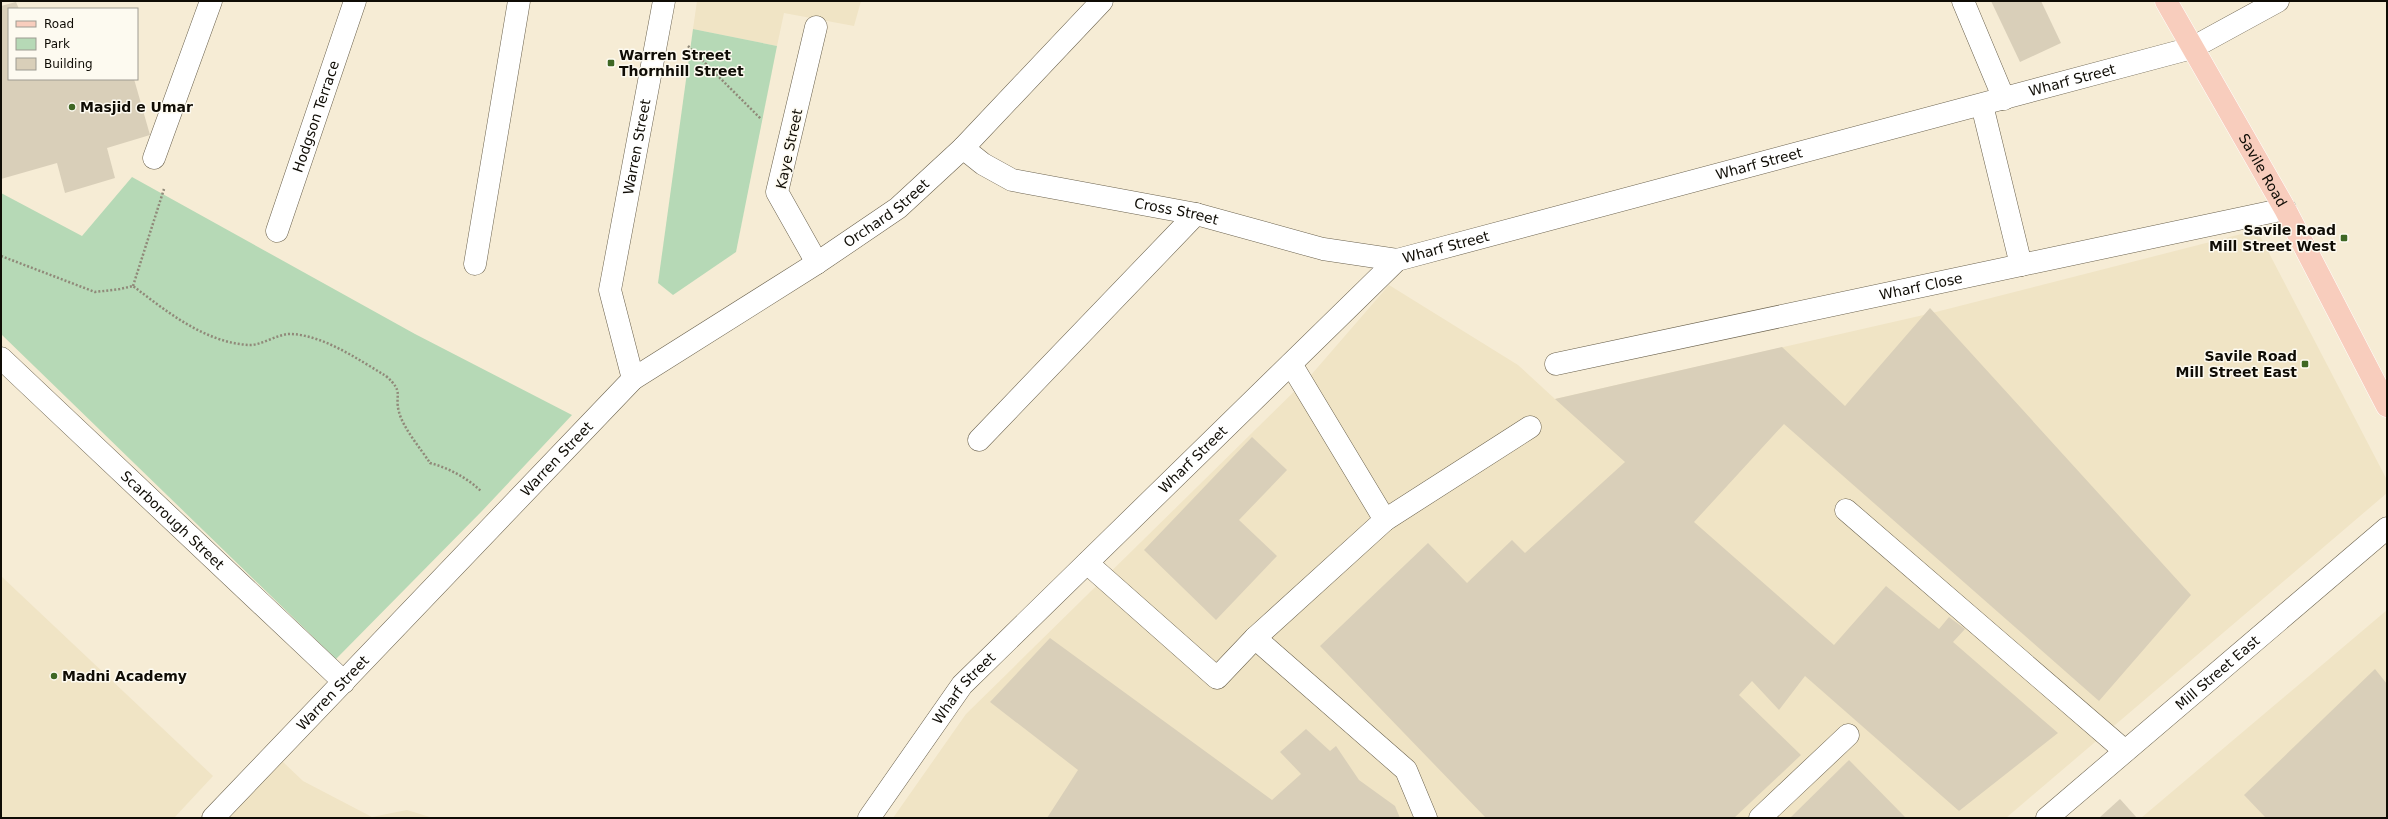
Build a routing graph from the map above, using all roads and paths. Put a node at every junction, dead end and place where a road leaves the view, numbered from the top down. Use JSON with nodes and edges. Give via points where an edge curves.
{"nodes":[{"id":1,"x":211,"y":1,"type":"edge"},
{"id":2,"x":355,"y":1,"type":"edge"},
{"id":3,"x":519,"y":1,"type":"edge"},
{"id":4,"x":1102,"y":1,"type":"edge"},
{"id":5,"x":1963,"y":1,"type":"edge"},
{"id":6,"x":2166,"y":1,"type":"edge"},
{"id":7,"x":2278,"y":1,"type":"edge"},
{"id":8,"x":662,"y":10,"type":"edge"},
{"id":9,"x":816,"y":27,"type":"dead end"},
{"id":10,"x":2192,"y":48,"type":"junction"},
{"id":11,"x":2004,"y":99,"type":"junction"},
{"id":12,"x":1982,"y":104,"type":"junction"},
{"id":13,"x":788,"y":146,"type":"junction"},
{"id":14,"x":963,"y":148,"type":"junction"},
{"id":15,"x":154,"y":158,"type":"joint"},
{"id":16,"x":2285,"y":209,"type":"junction"},
{"id":17,"x":1196,"y":214,"type":"junction"},
{"id":18,"x":276,"y":231,"type":"dead end"},
{"id":19,"x":1,"y":256,"type":"edge"},
{"id":20,"x":1397,"y":260,"type":"junction"},
{"id":21,"x":817,"y":263,"type":"junction"},
{"id":22,"x":475,"y":264,"type":"dead end"},
{"id":23,"x":2022,"y":265,"type":"junction"},
{"id":24,"x":132,"y":286,"type":"junction"},
{"id":25,"x":1,"y":358,"type":"edge"},
{"id":26,"x":1291,"y":364,"type":"junction"},
{"id":27,"x":1556,"y":364,"type":"dead end"},
{"id":28,"x":633,"y":379,"type":"junction"},
{"id":29,"x":2387,"y":406,"type":"edge"},
{"id":30,"x":1530,"y":426,"type":"dead end"},
{"id":31,"x":979,"y":440,"type":"dead end"},
{"id":32,"x":1846,"y":510,"type":"dead end"},
{"id":33,"x":506,"y":512,"type":"junction"},
{"id":34,"x":1385,"y":520,"type":"junction"},
{"id":35,"x":2387,"y":528,"type":"edge"},
{"id":36,"x":1087,"y":564,"type":"junction"},
{"id":37,"x":1255,"y":638,"type":"junction"},
{"id":38,"x":344,"y":682,"type":"junction"},
{"id":39,"x":1848,"y":735,"type":"dead end"},
{"id":40,"x":2125,"y":751,"type":"junction"},
{"id":41,"x":213,"y":818,"type":"edge"},
{"id":42,"x":869,"y":818,"type":"edge"},
{"id":43,"x":1426,"y":818,"type":"edge"},
{"id":44,"x":1760,"y":818,"type":"edge"},
{"id":45,"x":2047,"y":818,"type":"edge"}],
"edges":[{"from":1,"to":15,"type":"street"},
{"from":2,"to":18,"type":"street","name":"Hodgson Terrace"},
{"from":3,"to":22,"type":"street"},
{"from":4,"to":14,"type":"street","name":"Orchard Street"},
{"from":5,"to":11,"type":"street"},
{"from":6,"to":10,"type":"main road","name":"Savile Road"},
{"from":7,"to":10,"type":"street","name":"Wharf Street"},
{"from":8,"to":13,"type":"path"},
{"from":8,"to":28,"type":"street","name":"Warren Street","via":[[610,290]]},
{"from":9,"to":13,"type":"street","name":"Kaye Street"},
{"from":10,"to":11,"type":"street","name":"Wharf Street"},
{"from":10,"to":16,"type":"main road","name":"Savile Road"},
{"from":11,"to":12,"type":"street","name":"Wharf Street"},
{"from":12,"to":20,"type":"street","name":"Wharf Street"},
{"from":12,"to":23,"type":"street"},
{"from":13,"to":21,"type":"street","name":"Kaye Street","via":[[777,192]]},
{"from":14,"to":17,"type":"street","name":"Cross Street","via":[[983,164],[1012,180]]},
{"from":14,"to":21,"type":"street","name":"Orchard Street","via":[[898,208]]},
{"from":15,"to":24,"type":"path","via":[[165,187]]},
{"from":16,"to":23,"type":"street","name":"Wharf Close"},
{"from":16,"to":29,"type":"main road","name":"Savile Road"},
{"from":17,"to":20,"type":"street","name":"Cross Street","via":[[1323,249]]},
{"from":17,"to":31,"type":"street"},
{"from":19,"to":24,"type":"path","via":[[95,292]]},
{"from":20,"to":26,"type":"street","name":"Wharf Street"},
{"from":21,"to":28,"type":"street","name":"Orchard Street"},
{"from":23,"to":27,"type":"street","name":"Wharf Close"},
{"from":24,"to":33,"type":"path","via":[[204,334],[249,345],[292,334],[310,338],[323,341],[386,376],[399,393],[399,412],[430,463],[470,481]]},
{"from":25,"to":38,"type":"street","name":"Scarborough Street"},
{"from":26,"to":34,"type":"street"},
{"from":26,"to":36,"type":"street","name":"Wharf Street"},
{"from":28,"to":33,"type":"street","name":"Warren Street"},
{"from":30,"to":34,"type":"street"},
{"from":32,"to":40,"type":"street"},
{"from":33,"to":38,"type":"street","name":"Warren Street"},
{"from":34,"to":37,"type":"street"},
{"from":35,"to":40,"type":"street","name":"Mill Street East"},
{"from":36,"to":37,"type":"street","via":[[1217,678]]},
{"from":36,"to":42,"type":"street","name":"Wharf Street","via":[[962,686]]},
{"from":37,"to":43,"type":"street","via":[[1406,770]]},
{"from":38,"to":41,"type":"street","name":"Warren Street"},
{"from":39,"to":44,"type":"street"},
{"from":40,"to":45,"type":"street","name":"Mill Street East"}]}
